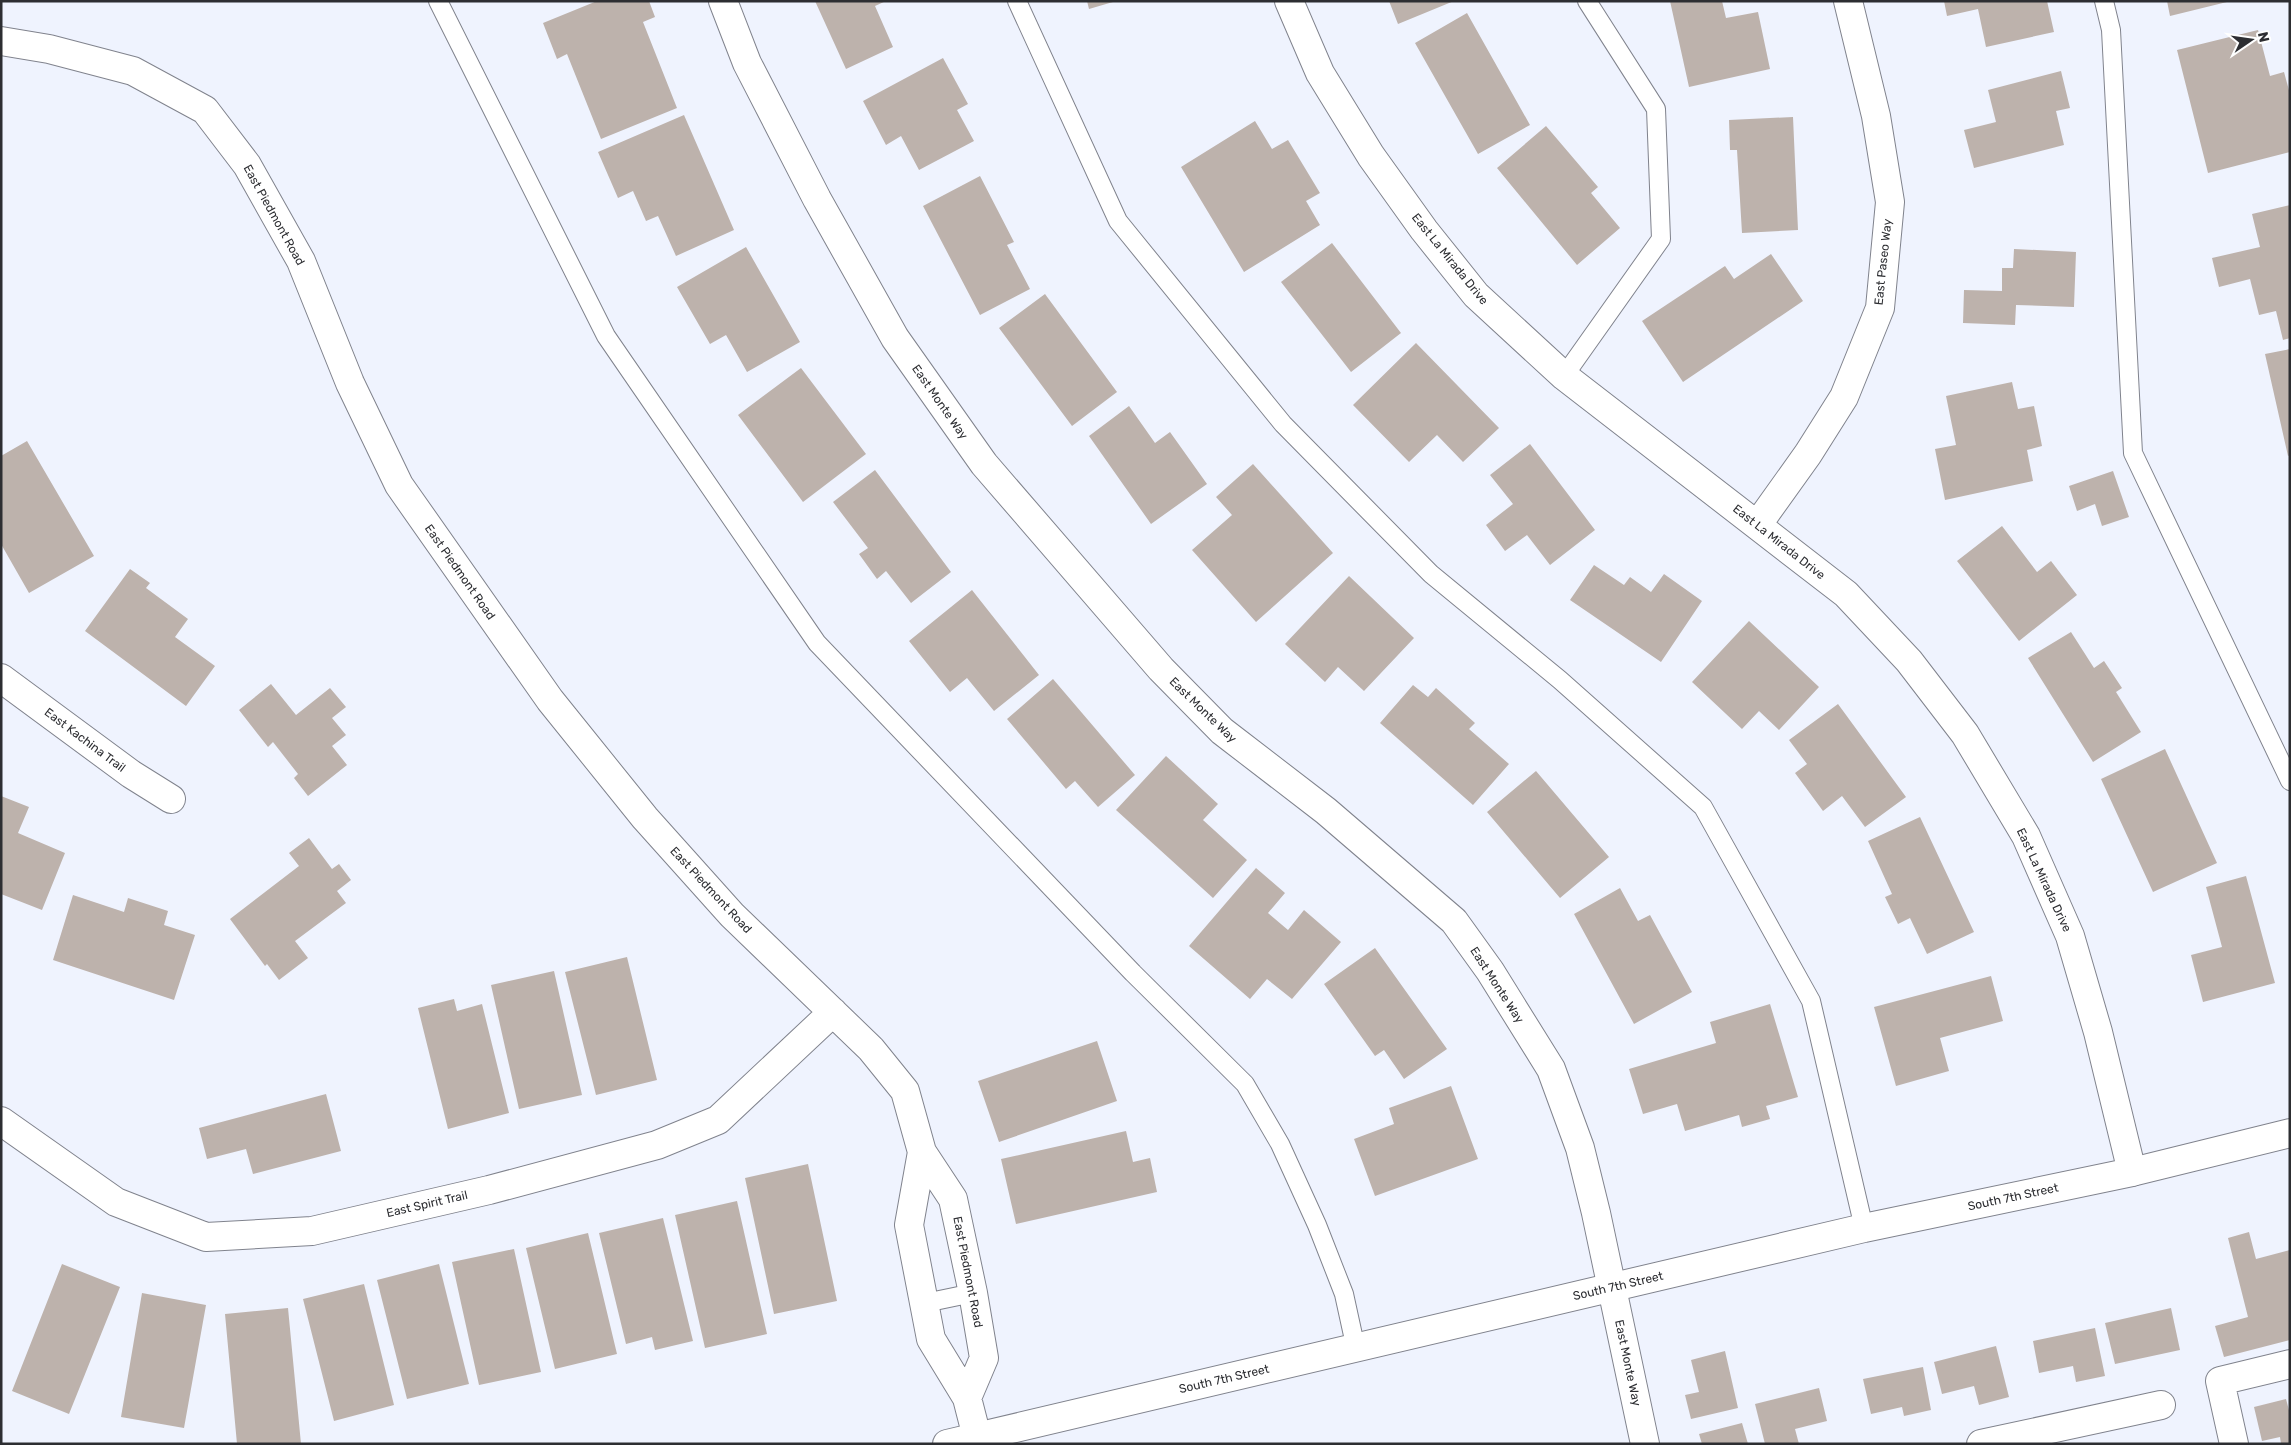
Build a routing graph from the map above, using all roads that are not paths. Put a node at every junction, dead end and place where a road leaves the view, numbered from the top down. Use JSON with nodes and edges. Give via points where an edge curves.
{"nodes":[{"id":1,"x":438,"y":1,"type":"edge"},
{"id":2,"x":723,"y":1,"type":"edge"},
{"id":3,"x":1017,"y":1,"type":"edge"},
{"id":4,"x":1289,"y":1,"type":"edge"},
{"id":5,"x":1587,"y":1,"type":"edge"},
{"id":6,"x":1848,"y":1,"type":"edge"},
{"id":7,"x":2104,"y":1,"type":"edge"},
{"id":8,"x":1,"y":42,"type":"edge"},
{"id":9,"x":1564,"y":376,"type":"junction"},
{"id":10,"x":1758,"y":524,"type":"junction"},
{"id":11,"x":1,"y":678,"type":"edge"},
{"id":12,"x":2290,"y":781,"type":"edge"},
{"id":13,"x":171,"y":799,"type":"dead end"},
{"id":14,"x":833,"y":1012,"type":"junction"},
{"id":15,"x":1,"y":1121,"type":"edge"},
{"id":16,"x":2290,"y":1133,"type":"edge"},
{"id":17,"x":922,"y":1152,"type":"junction"},
{"id":18,"x":2132,"y":1172,"type":"junction"},
{"id":19,"x":1864,"y":1228,"type":"junction"},
{"id":20,"x":1611,"y":1288,"type":"junction"},
{"id":21,"x":973,"y":1293,"type":"junction"},
{"id":22,"x":924,"y":1303,"type":"junction"},
{"id":23,"x":1356,"y":1349,"type":"junction"},
{"id":24,"x":2290,"y":1364,"type":"edge"},
{"id":25,"x":967,"y":1398,"type":"junction"},
{"id":26,"x":2160,"y":1405,"type":"dead end"},
{"id":27,"x":977,"y":1437,"type":"junction"},
{"id":28,"x":947,"y":1444,"type":"edge"},
{"id":29,"x":1645,"y":1444,"type":"edge"},
{"id":30,"x":1981,"y":1444,"type":"edge"},
{"id":31,"x":2234,"y":1444,"type":"edge"}],
"edges":[{"from":1,"to":23,"type":"lane","via":[[606,336],[818,643],[1133,973],[1245,1084],[1280,1144],[1317,1225],[1344,1294]]},
{"from":2,"to":20,"type":"street","name":"East Monte Way","via":[[747,63],[891,329],[984,464],[1161,669],[1222,731],[1326,811],[1454,921],[1490,971],[1551,1069],[1580,1148]]},
{"from":3,"to":19,"type":"lane","via":[[1118,221],[1283,424],[1431,574],[1560,680],[1703,807],[1811,1001]]},
{"from":4,"to":9,"type":"street","name":"East La Mirada Drive","via":[[1320,72],[1371,156],[1424,230],[1476,295]]},
{"from":5,"to":9,"type":"lane","via":[[1656,109],[1660,239]]},
{"from":6,"to":10,"type":"street","name":"East Paseo Way","via":[[1876,116],[1890,202],[1880,308],[1844,397]]},
{"from":7,"to":12,"type":"lane","via":[[2111,30],[2133,453]]},
{"from":8,"to":14,"type":"street","name":"East Piedmont Road","via":[[49,49],[134,71],[205,110],[247,166],[301,261],[350,383],[399,485],[550,700],[644,818],[732,915]]},
{"from":9,"to":10,"type":"street","name":"East La Mirada Drive"},
{"from":10,"to":18,"type":"street","name":"East La Mirada Drive","via":[[1846,594],[1909,661],[1965,734],[2026,836],[2070,936],[2098,1032]]},
{"from":11,"to":13,"type":"street","name":"East Kachina Trail","via":[[131,774]]},
{"from":14,"to":15,"type":"street","name":"East Spirit Trail","via":[[718,1120],[657,1145],[489,1190],[312,1231],[206,1237],[116,1202]]},
{"from":14,"to":17,"type":"street","name":"East Piedmont Road","via":[[871,1048],[905,1091]]},
{"from":16,"to":18,"type":"street","name":"South 7th Street"},
{"from":17,"to":21,"type":"street","name":"East Piedmont Road","via":[[953,1200]]},
{"from":17,"to":22,"type":"street","name":"East Piedmont Road","via":[[909,1225]]},
{"from":18,"to":19,"type":"street","name":"South 7th Street"},
{"from":19,"to":20,"type":"street","name":"South 7th Street"},
{"from":20,"to":23,"type":"street","name":"South 7th Street"},
{"from":20,"to":29,"type":"street","name":"East Monte Way"},
{"from":21,"to":22,"type":"lane"},
{"from":21,"to":25,"type":"street","name":"East Piedmont Road","via":[[984,1358]]},
{"from":22,"to":25,"type":"street","name":"East Piedmont Road","via":[[932,1339]]},
{"from":23,"to":27,"type":"street","name":"South 7th Street"},
{"from":24,"to":31,"type":"street","via":[[2220,1381]]},
{"from":25,"to":27,"type":"street","name":"East Piedmont Road"},
{"from":26,"to":30,"type":"street"},
{"from":27,"to":28,"type":"street","name":"South 7th Street"}]}
